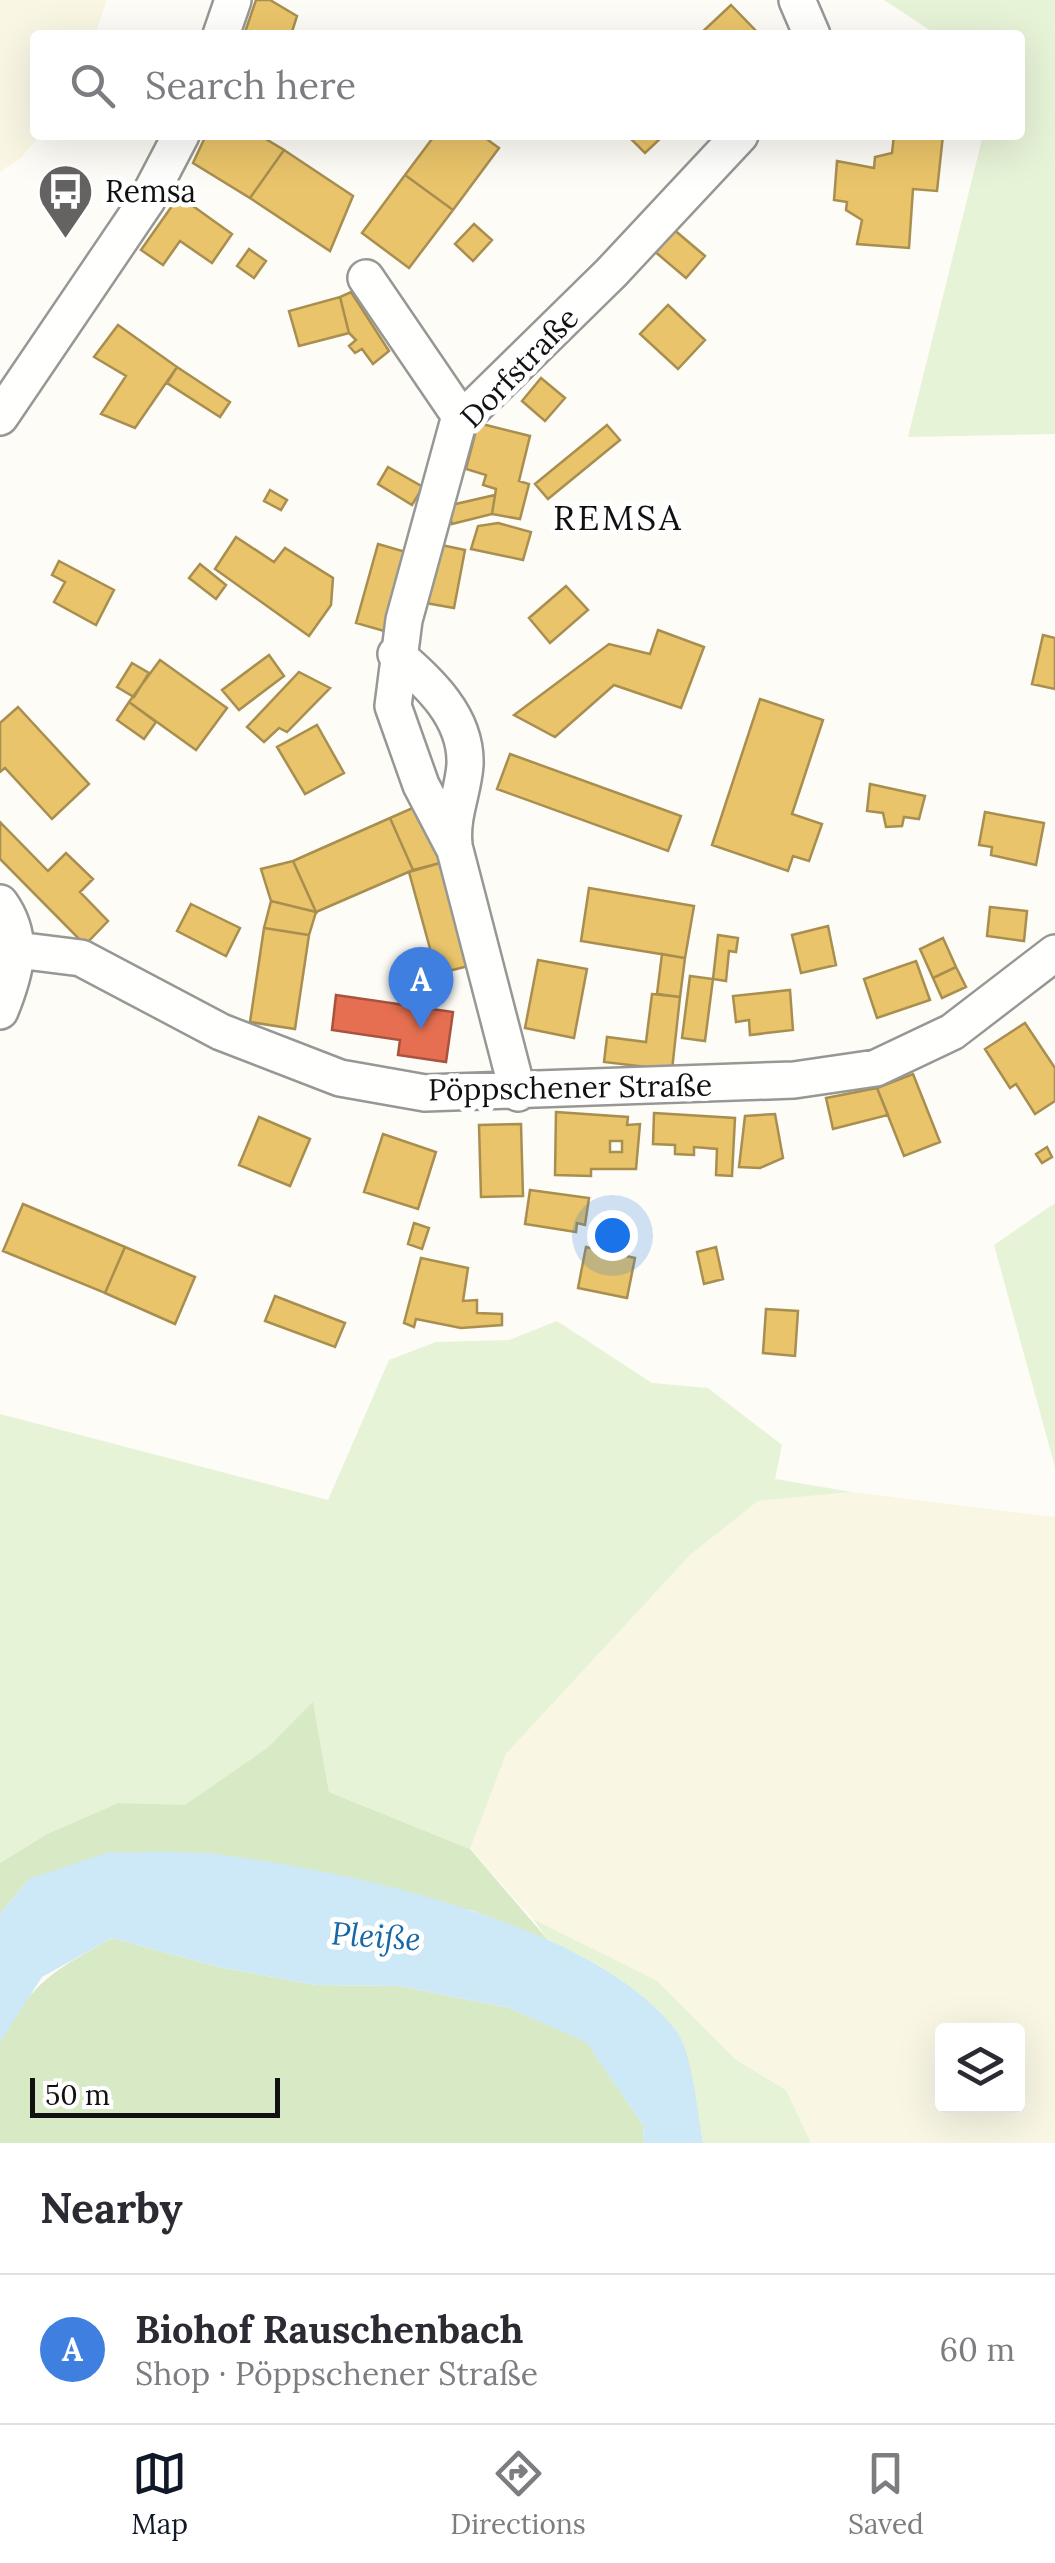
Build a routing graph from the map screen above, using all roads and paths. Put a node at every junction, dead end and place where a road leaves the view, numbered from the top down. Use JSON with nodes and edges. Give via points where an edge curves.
{"nodes":[{"id":1,"x":233,"y":0,"type":"edge"},
{"id":2,"x":797,"y":0,"type":"edge"},
{"id":3,"x":223,"y":30,"type":"edge"},
{"id":4,"x":810,"y":30,"type":"edge"},
{"id":5,"x":177,"y":140,"type":"edge"},
{"id":6,"x":735,"y":140,"type":"edge"},
{"id":7,"x":366,"y":278,"type":"dead end"},
{"id":8,"x":0,"y":416,"type":"edge"},
{"id":9,"x":462,"y":420,"type":"junction"},
{"id":10,"x":396,"y":654,"type":"junction"},
{"id":11,"x":455,"y":850,"type":"junction"},
{"id":12,"x":0,"y":903,"type":"edge"},
{"id":13,"x":17,"y":950,"type":"junction"},
{"id":14,"x":1055,"y":953,"type":"edge"},
{"id":15,"x":0,"y":1011,"type":"edge"},
{"id":16,"x":518,"y":1092,"type":"junction"}],
"edges":[{"from":1,"to":3,"type":"street"},
{"from":2,"to":4,"type":"street"},
{"from":5,"to":8,"type":"street","via":[[147,200]]},
{"from":6,"to":9,"type":"street","name":"Dorfstraße"},
{"from":7,"to":9,"type":"street"},
{"from":9,"to":10,"type":"street","name":"Dorfstraße"},
{"from":10,"to":11,"type":"street","name":"Dorfstraße","via":[[393,706]]},
{"from":10,"to":11,"type":"street","name":"Dorfstraße","via":[[433,686],[456,722],[465,764],[452,827]]},
{"from":11,"to":16,"type":"street","name":"Dorfstraße"},
{"from":12,"to":13,"type":"street"},
{"from":13,"to":15,"type":"street","via":[[18,968]]},
{"from":13,"to":16,"type":"street","name":"Pöppschener Straße","via":[[81,958],[222,1032],[340,1078],[425,1093]]},
{"from":14,"to":16,"type":"street","name":"Pöppschener Straße","via":[[952,1032],[876,1068],[794,1080]]}]}
